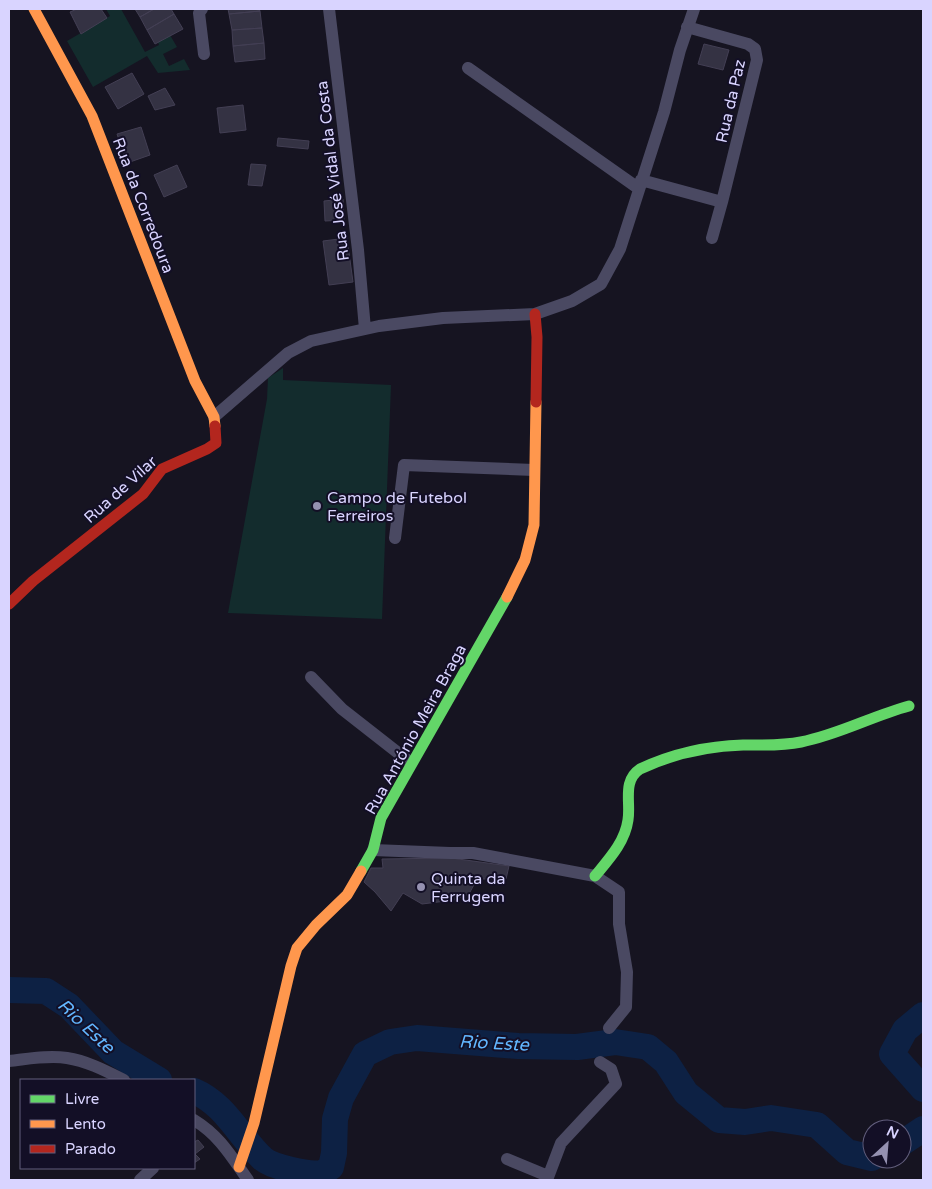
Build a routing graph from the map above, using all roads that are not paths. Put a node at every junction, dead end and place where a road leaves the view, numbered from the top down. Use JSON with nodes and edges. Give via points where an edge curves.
{"nodes":[{"id":1,"x":34,"y":9,"type":"edge"},
{"id":2,"x":329,"y":9,"type":"edge"},
{"id":3,"x":694,"y":9,"type":"edge"},
{"id":4,"x":197,"y":10,"type":"edge"},
{"id":5,"x":687,"y":27,"type":"junction"},
{"id":6,"x":204,"y":54,"type":"dead end"},
{"id":7,"x":468,"y":68,"type":"dead end"},
{"id":8,"x":640,"y":184,"type":"junction"},
{"id":9,"x":722,"y":202,"type":"junction"},
{"id":10,"x":712,"y":238,"type":"dead end"},
{"id":11,"x":539,"y":312,"type":"junction"},
{"id":12,"x":365,"y":329,"type":"junction"},
{"id":13,"x":214,"y":417,"type":"junction"},
{"id":14,"x":534,"y":470,"type":"junction"},
{"id":15,"x":395,"y":538,"type":"dead end"},
{"id":16,"x":9,"y":604,"type":"edge"},
{"id":17,"x":311,"y":678,"type":"dead end"},
{"id":18,"x":910,"y":706,"type":"dead end"},
{"id":19,"x":411,"y":764,"type":"junction"},
{"id":20,"x":373,"y":850,"type":"junction"},
{"id":21,"x":595,"y":876,"type":"junction"},
{"id":22,"x":609,"y":1028,"type":"dead end"},
{"id":23,"x":9,"y":1061,"type":"edge"},
{"id":24,"x":600,"y":1062,"type":"dead end"},
{"id":25,"x":122,"y":1079,"type":"edge"},
{"id":26,"x":195,"y":1123,"type":"edge"},
{"id":27,"x":507,"y":1159,"type":"dead end"},
{"id":28,"x":240,"y":1163,"type":"junction"},
{"id":29,"x":152,"y":1169,"type":"edge"},
{"id":30,"x":548,"y":1178,"type":"edge"},
{"id":31,"x":140,"y":1180,"type":"edge"},
{"id":32,"x":248,"y":1180,"type":"edge"}],
"edges":[{"from":1,"to":13,"type":"street","name":"Rua da Corredoura","via":[[92,116],[195,381]]},
{"from":2,"to":12,"type":"street","name":"Rua José Vidal da Costa"},
{"from":3,"to":5,"type":"street"},
{"from":4,"to":6,"type":"street"},
{"from":5,"to":8,"type":"street"},
{"from":5,"to":9,"type":"street","name":"Rua da Paz","via":[[748,44],[757,54]]},
{"from":7,"to":8,"type":"street"},
{"from":8,"to":9,"type":"street"},
{"from":8,"to":11,"type":"street","via":[[620,249],[601,284],[572,302]]},
{"from":9,"to":10,"type":"street","name":"Rua da Paz"},
{"from":11,"to":12,"type":"street","via":[[443,318]]},
{"from":11,"to":14,"type":"street","name":"Rua António Meira Braga"},
{"from":12,"to":13,"type":"street","via":[[311,341],[288,353]]},
{"from":13,"to":16,"type":"street","name":"Rua de Vilar","via":[[216,442],[162,469],[142,494]]},
{"from":14,"to":15,"type":"street","via":[[404,465]]},
{"from":14,"to":19,"type":"street","name":"Rua António Meira Braga","via":[[534,525],[525,560],[503,605]]},
{"from":17,"to":19,"type":"street","via":[[342,709]]},
{"from":18,"to":21,"type":"street","via":[[822,738],[784,745],[701,749],[677,754],[641,769],[630,782],[629,820],[624,836]]},
{"from":19,"to":20,"type":"street","name":"Rua António Meira Braga","via":[[381,818]]},
{"from":20,"to":21,"type":"street","via":[[473,853]]},
{"from":20,"to":28,"type":"street","name":"Rua António Meira Braga","via":[[347,895],[297,948],[254,1123]]},
{"from":21,"to":22,"type":"street","via":[[619,892],[619,924],[627,972],[626,1007]]},
{"from":23,"to":25,"type":"street","via":[[49,1056],[67,1058],[87,1062]]},
{"from":24,"to":30,"type":"street","via":[[611,1069],[616,1084],[561,1143]]},
{"from":26,"to":28,"type":"street","via":[[208,1128]]},
{"from":27,"to":30,"type":"street"},
{"from":28,"to":32,"type":"street"},
{"from":29,"to":31,"type":"street"}]}
